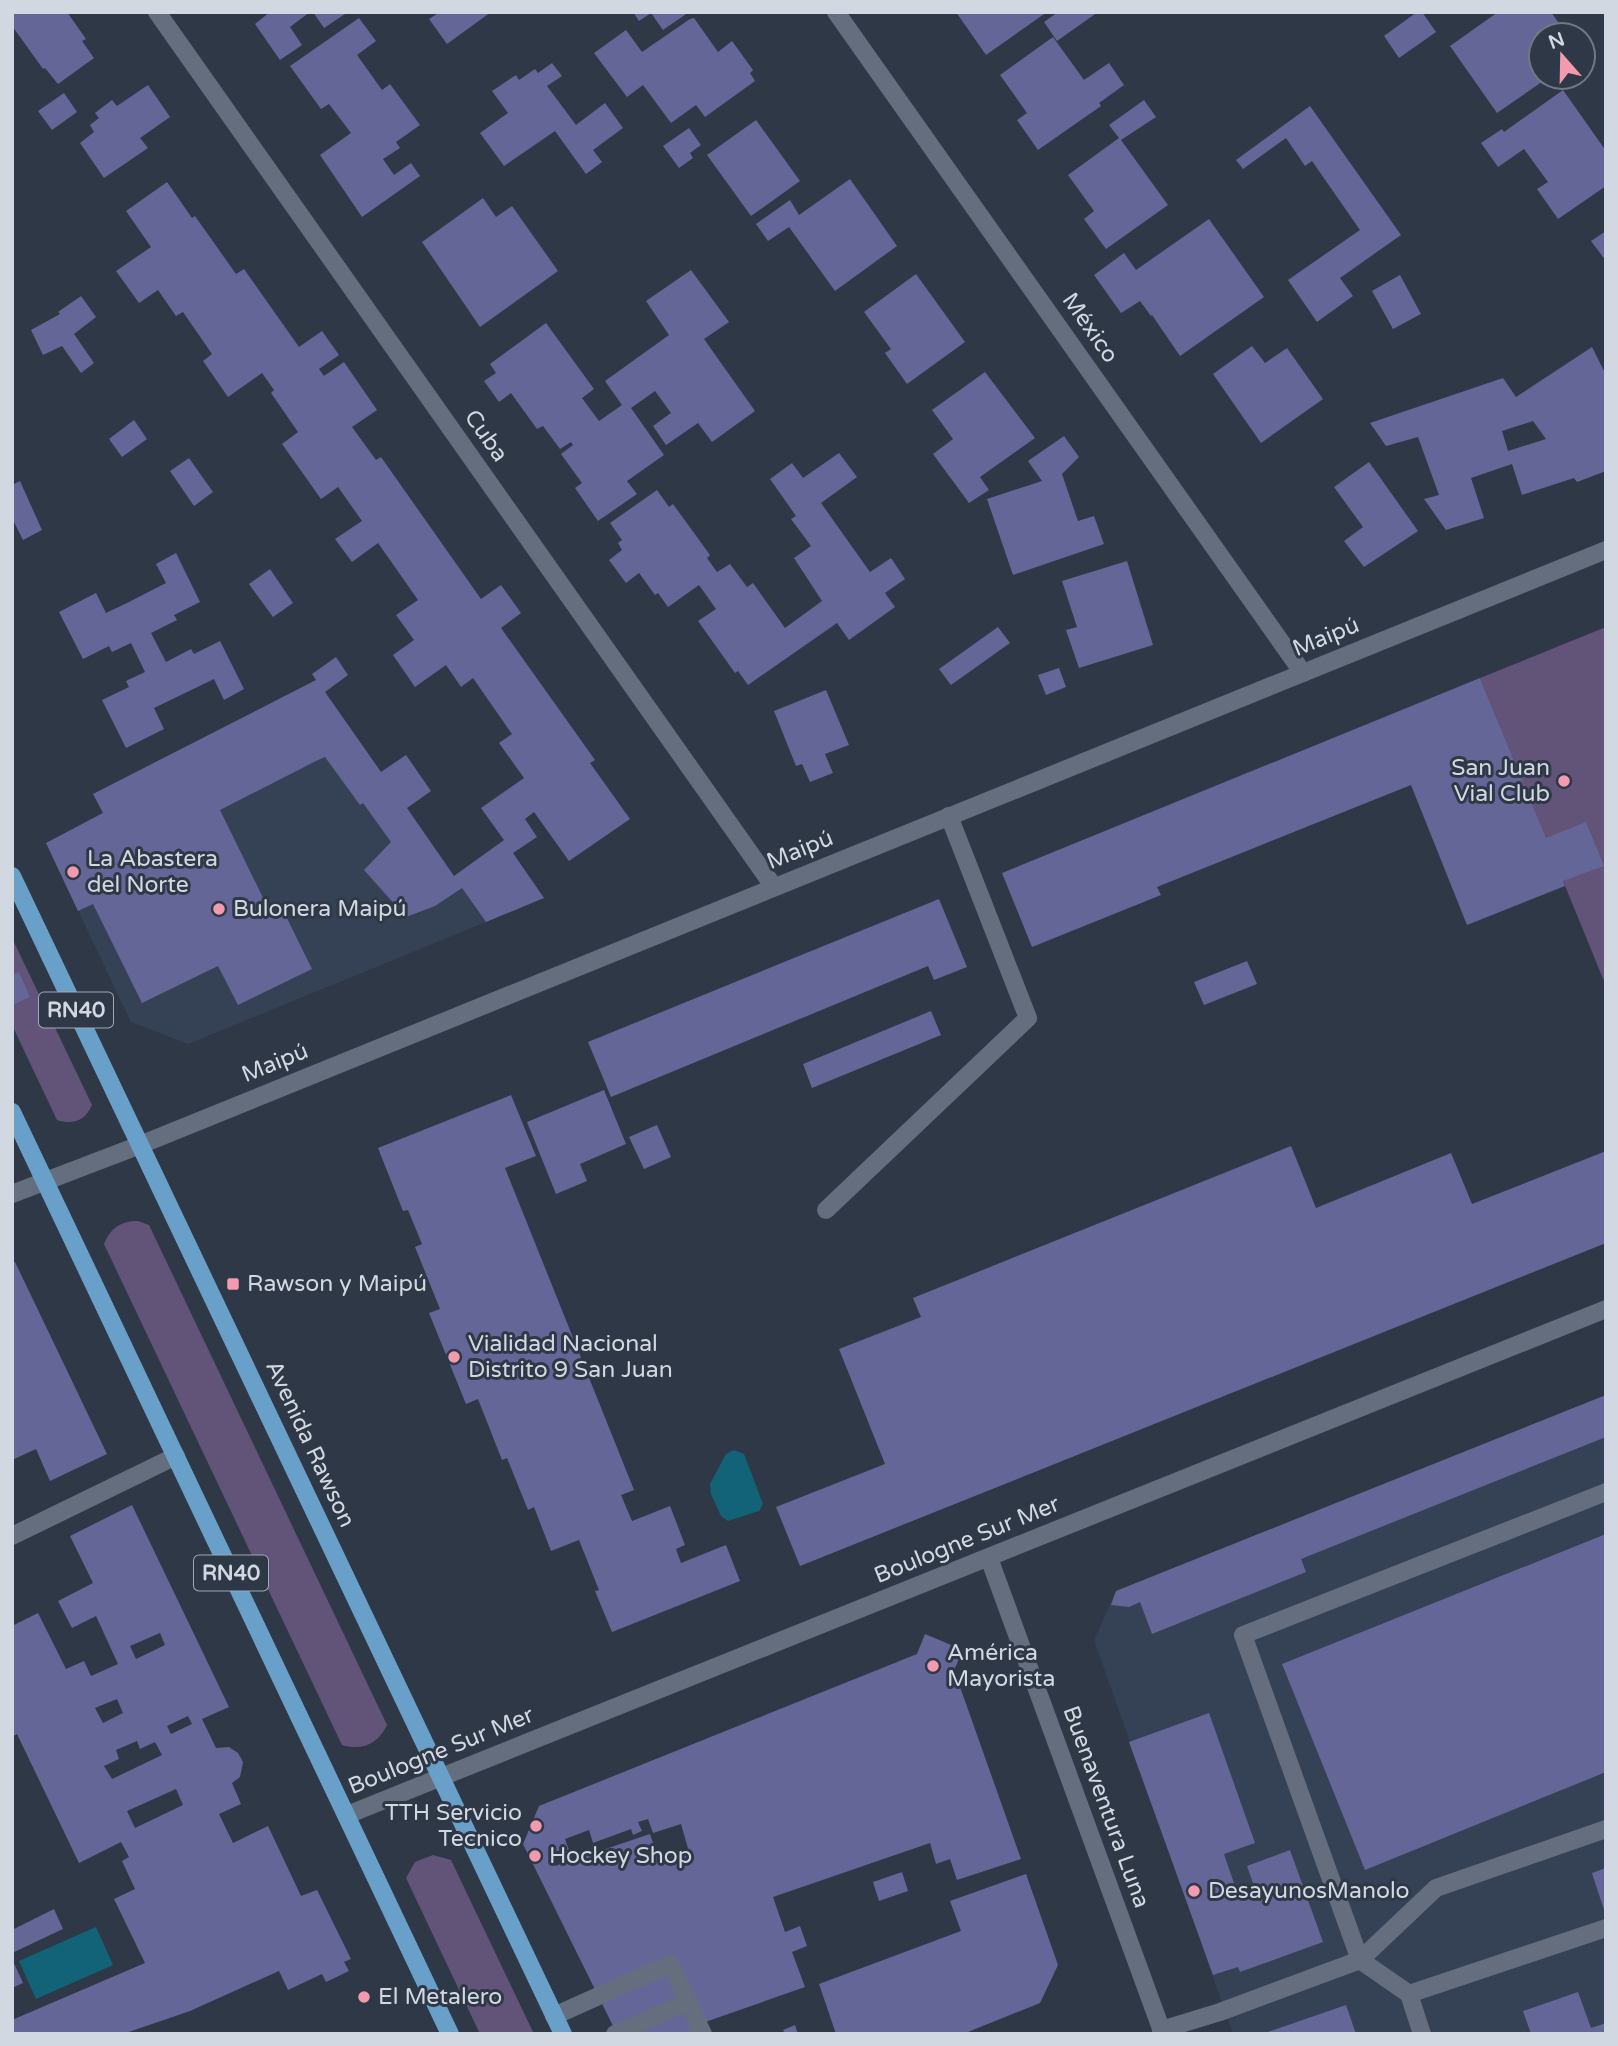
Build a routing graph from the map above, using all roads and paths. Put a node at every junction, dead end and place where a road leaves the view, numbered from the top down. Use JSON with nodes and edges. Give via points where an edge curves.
{"nodes":[{"id":1,"x":157,"y":12,"type":"edge"},
{"id":2,"x":836,"y":12,"type":"edge"},
{"id":3,"x":1606,"y":550,"type":"edge"},
{"id":4,"x":1303,"y":673,"type":"junction"},
{"id":5,"x":949,"y":816,"type":"junction"},
{"id":6,"x":12,"y":876,"type":"edge"},
{"id":7,"x":774,"y":887,"type":"junction"},
{"id":8,"x":12,"y":1112,"type":"edge"},
{"id":9,"x":140,"y":1145,"type":"junction"},
{"id":10,"x":45,"y":1182,"type":"junction"},
{"id":11,"x":12,"y":1194,"type":"edge"},
{"id":12,"x":826,"y":1210,"type":"dead end"},
{"id":13,"x":1606,"y":1309,"type":"edge"},
{"id":14,"x":176,"y":1456,"type":"junction"},
{"id":15,"x":1606,"y":1492,"type":"edge"},
{"id":16,"x":12,"y":1535,"type":"edge"},
{"id":17,"x":989,"y":1558,"type":"junction"},
{"id":18,"x":442,"y":1778,"type":"junction"},
{"id":19,"x":347,"y":1815,"type":"junction"},
{"id":20,"x":1606,"y":1829,"type":"edge"},
{"id":21,"x":1606,"y":1928,"type":"edge"},
{"id":22,"x":1360,"y":1960,"type":"junction"},
{"id":23,"x":1409,"y":1994,"type":"junction"},
{"id":24,"x":688,"y":2002,"type":"junction"},
{"id":25,"x":554,"y":2015,"type":"junction"},
{"id":26,"x":1158,"y":2032,"type":"edge"},
{"id":27,"x":450,"y":2034,"type":"edge"},
{"id":28,"x":563,"y":2034,"type":"edge"},
{"id":29,"x":615,"y":2034,"type":"edge"},
{"id":30,"x":703,"y":2034,"type":"edge"},
{"id":31,"x":1422,"y":2034,"type":"edge"}],
"edges":[{"from":1,"to":7,"type":"street","name":"Cuba"},
{"from":2,"to":4,"type":"street","name":"México"},
{"from":3,"to":4,"type":"street","name":"Maipú"},
{"from":4,"to":5,"type":"street","name":"Maipú"},
{"from":5,"to":7,"type":"street","name":"Maipú"},
{"from":5,"to":12,"type":"street","via":[[1028,1018]]},
{"from":6,"to":9,"type":"main road","name":"Avenida Rawson","number":"RN40"},
{"from":7,"to":9,"type":"street","name":"Maipú"},
{"from":8,"to":10,"type":"main road","number":"RN40"},
{"from":9,"to":10,"type":"street","name":"Maipú"},
{"from":9,"to":18,"type":"main road","name":"Avenida Rawson","number":"RN40"},
{"from":10,"to":11,"type":"street","name":"Maipú"},
{"from":10,"to":14,"type":"main road","number":"RN40"},
{"from":13,"to":17,"type":"street","name":"Boulogne Sur Mer"},
{"from":14,"to":16,"type":"street"},
{"from":14,"to":19,"type":"main road","number":"RN40"},
{"from":15,"to":22,"type":"street","via":[[1242,1635]]},
{"from":17,"to":18,"type":"street","name":"Boulogne Sur Mer"},
{"from":17,"to":26,"type":"street","name":"Buenaventura Luna"},
{"from":18,"to":19,"type":"street","name":"Boulogne Sur Mer"},
{"from":18,"to":25,"type":"main road","name":"Avenida Rawson","number":"RN40"},
{"from":19,"to":27,"type":"main road","number":"RN40"},
{"from":20,"to":22,"type":"street","via":[[1436,1888]]},
{"from":21,"to":23,"type":"street"},
{"from":22,"to":23,"type":"street"},
{"from":22,"to":26,"type":"street"},
{"from":23,"to":31,"type":"street"},
{"from":24,"to":25,"type":"street","via":[[670,1964]]},
{"from":24,"to":29,"type":"street"},
{"from":24,"to":30,"type":"street"},
{"from":25,"to":28,"type":"main road","name":"Avenida Rawson","number":"RN40"}]}
